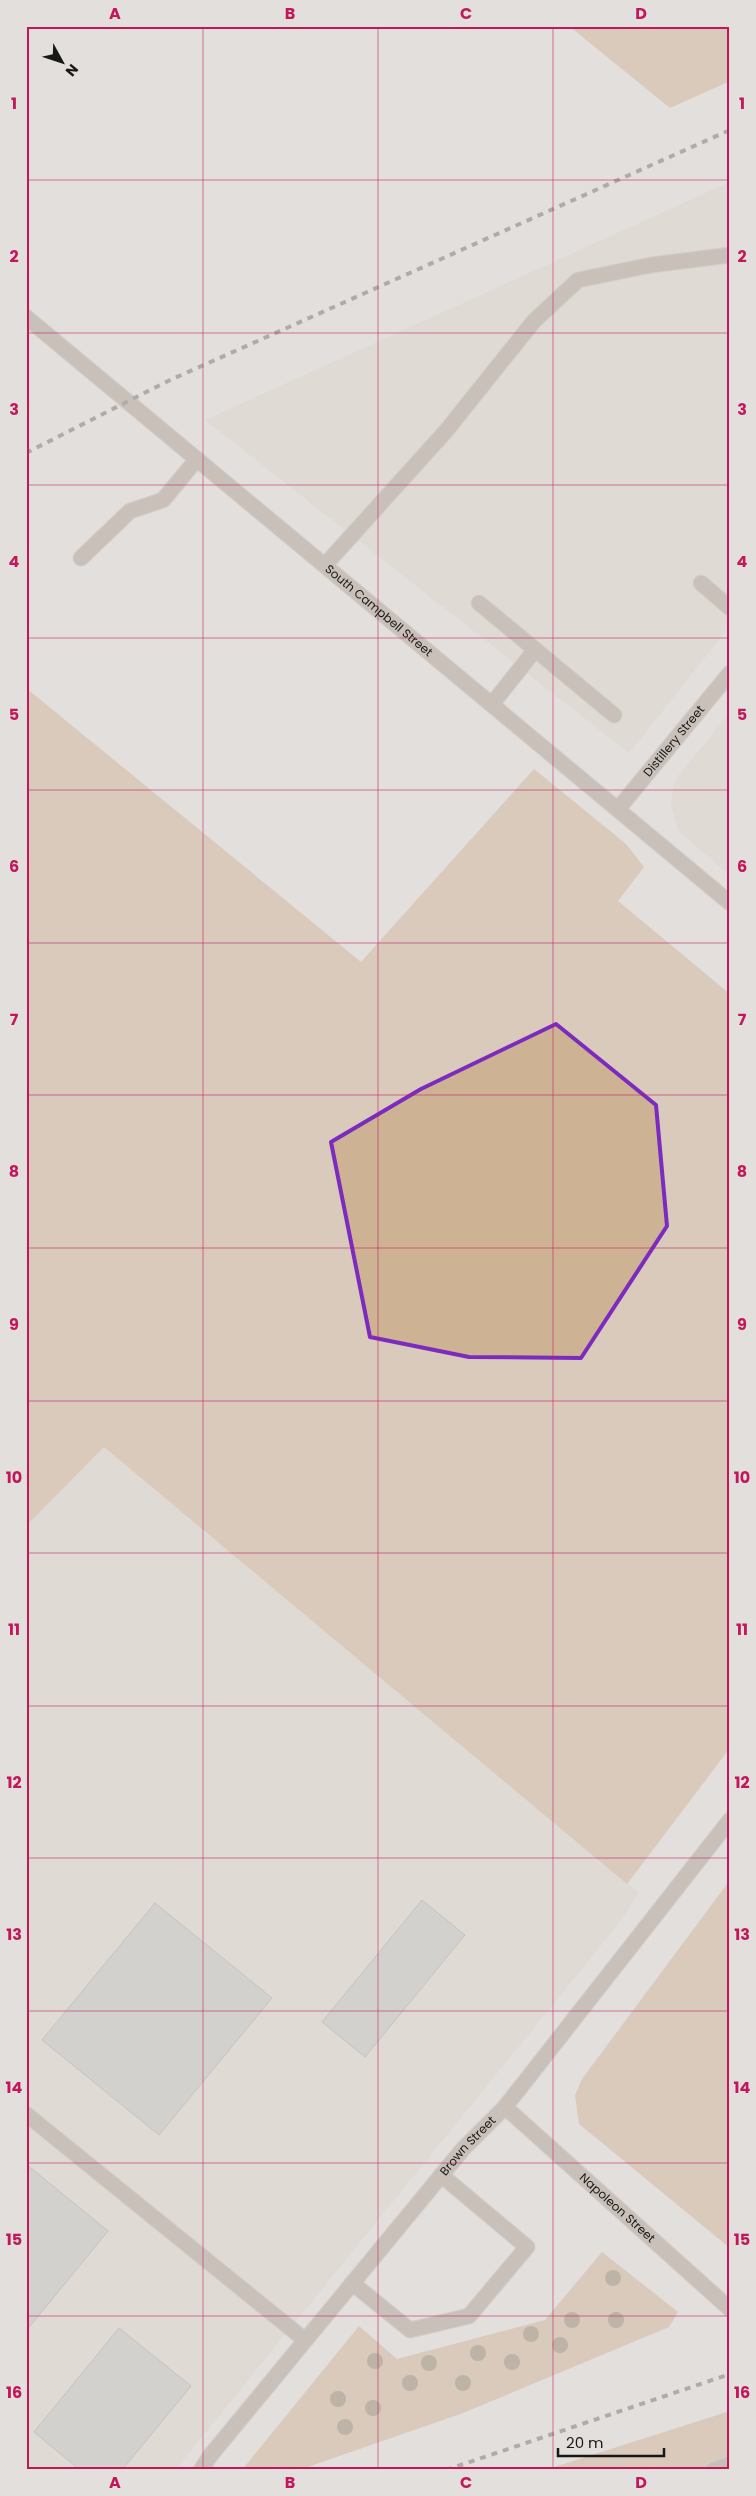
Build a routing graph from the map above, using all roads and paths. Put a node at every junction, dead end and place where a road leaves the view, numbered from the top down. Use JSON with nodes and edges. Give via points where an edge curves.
{"nodes":[{"id":1,"x":730,"y":254,"type":"edge"},
{"id":2,"x":26,"y":317,"type":"edge"},
{"id":3,"x":197,"y":459,"type":"junction"},
{"id":4,"x":81,"y":558,"type":"dead end"},
{"id":5,"x":325,"y":565,"type":"junction"},
{"id":6,"x":701,"y":583,"type":"dead end"},
{"id":7,"x":479,"y":604,"type":"dead end"},
{"id":8,"x":730,"y":608,"type":"edge"},
{"id":9,"x":535,"y":650,"type":"junction"},
{"id":10,"x":730,"y":673,"type":"edge"},
{"id":11,"x":492,"y":704,"type":"junction"},
{"id":12,"x":614,"y":715,"type":"dead end"},
{"id":13,"x":618,"y":809,"type":"junction"},
{"id":14,"x":730,"y":903,"type":"edge"},
{"id":15,"x":730,"y":1820,"type":"edge"},
{"id":16,"x":505,"y":2106,"type":"junction"},
{"id":17,"x":26,"y":2114,"type":"edge"},
{"id":18,"x":441,"y":2175,"type":"junction"},
{"id":19,"x":352,"y":2283,"type":"junction"},
{"id":20,"x":730,"y":2308,"type":"edge"},
{"id":21,"x":305,"y":2340,"type":"junction"},
{"id":22,"x":730,"y":2464,"type":"edge"},
{"id":23,"x":201,"y":2470,"type":"edge"},
{"id":24,"x":713,"y":2470,"type":"edge"}],
"edges":[{"from":1,"to":5,"type":"street","via":[[578,280],[534,321],[446,430]]},
{"from":2,"to":3,"type":"street","name":"South Campbell Street"},
{"from":3,"to":4,"type":"street","via":[[162,500],[130,511]]},
{"from":3,"to":5,"type":"street","name":"South Campbell Street"},
{"from":5,"to":11,"type":"street","name":"South Campbell Street"},
{"from":6,"to":8,"type":"street"},
{"from":7,"to":9,"type":"street"},
{"from":9,"to":11,"type":"street"},
{"from":9,"to":12,"type":"street"},
{"from":10,"to":13,"type":"street","name":"Distillery Street"},
{"from":11,"to":13,"type":"street","name":"South Campbell Street"},
{"from":13,"to":14,"type":"street","name":"South Campbell Street"},
{"from":15,"to":16,"type":"street","name":"Brown Street"},
{"from":16,"to":18,"type":"street","name":"Brown Street"},
{"from":16,"to":20,"type":"street","name":"Napoleon Street"},
{"from":17,"to":21,"type":"street"},
{"from":18,"to":19,"type":"street","name":"Brown Street"},
{"from":18,"to":19,"type":"street","via":[[527,2247],[469,2316],[410,2330]]},
{"from":19,"to":21,"type":"street","name":"Brown Street"},
{"from":21,"to":23,"type":"street","name":"Brown Street"},
{"from":22,"to":24,"type":"street"}]}
